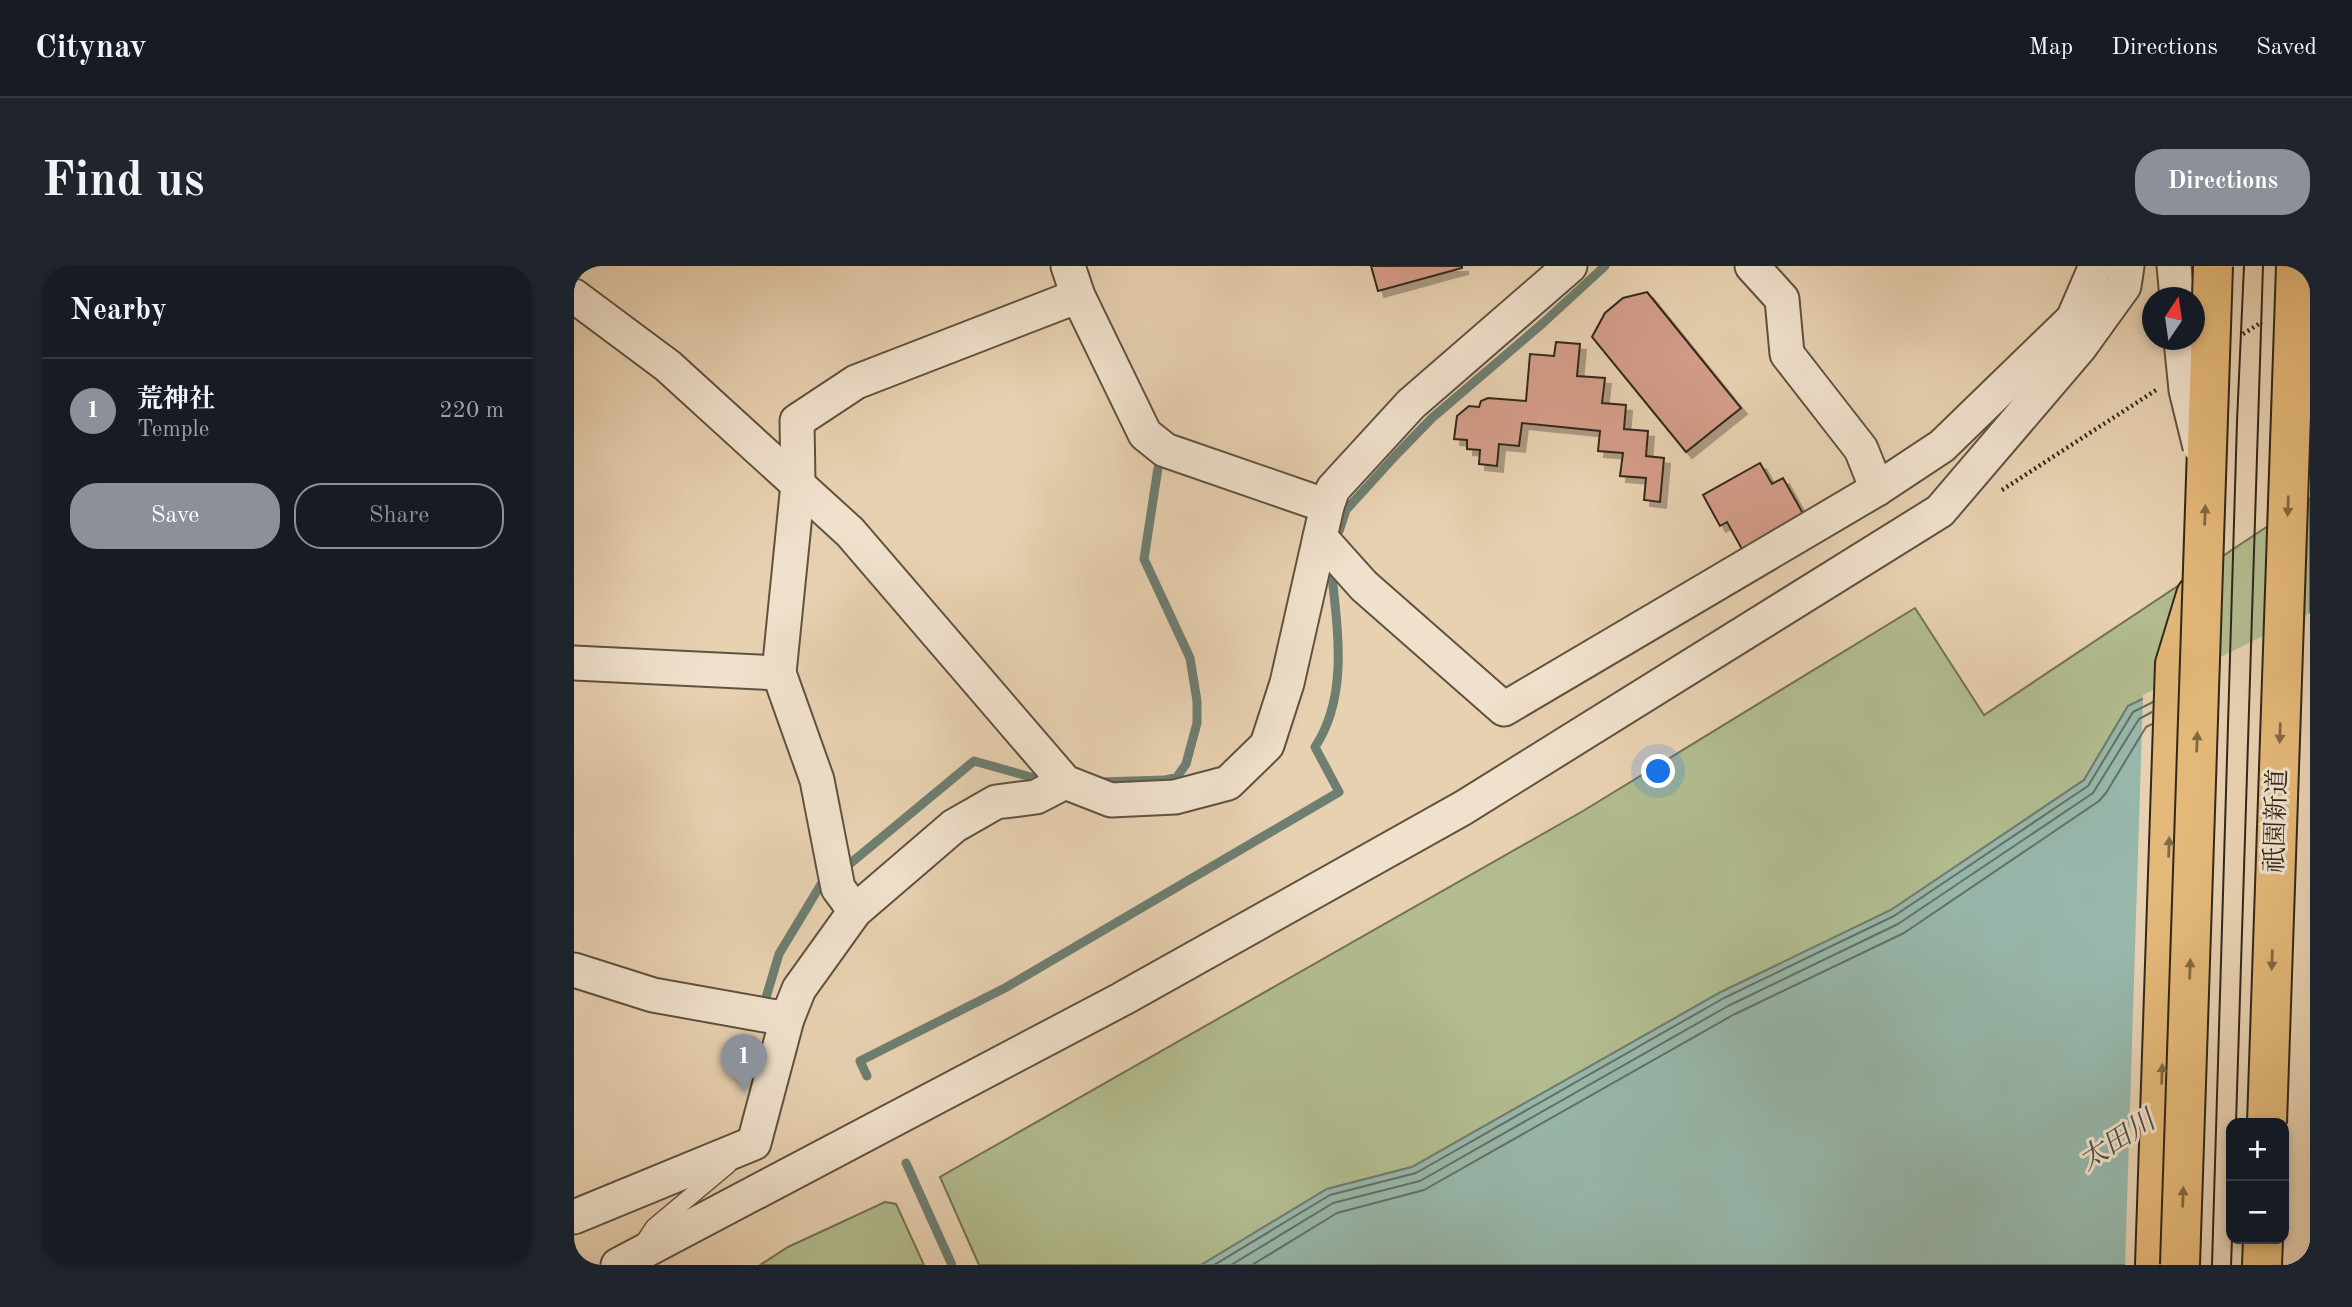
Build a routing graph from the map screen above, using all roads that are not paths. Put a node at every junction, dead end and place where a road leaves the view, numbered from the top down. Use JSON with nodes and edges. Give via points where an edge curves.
{"nodes":[{"id":1,"x":1570,"y":266,"type":"edge"},
{"id":2,"x":1752,"y":266,"type":"edge"},
{"id":3,"x":2096,"y":266,"type":"edge"},
{"id":4,"x":2127,"y":266,"type":"edge"},
{"id":5,"x":2174,"y":266,"type":"edge"},
{"id":6,"x":2213,"y":266,"type":"edge"},
{"id":7,"x":2296,"y":266,"type":"edge"},
{"id":8,"x":1073,"y":281,"type":"edge"},
{"id":9,"x":2176,"y":287,"type":"edge"},
{"id":10,"x":574,"y":296,"type":"edge"},
{"id":11,"x":2182,"y":350,"type":"edge"},
{"id":12,"x":2206,"y":473,"type":"junction"},
{"id":13,"x":798,"y":484,"type":"junction"},
{"id":14,"x":1877,"y":489,"type":"junction"},
{"id":15,"x":1324,"y":521,"type":"junction"},
{"id":16,"x":2203,"y":572,"type":"junction"},
{"id":17,"x":574,"y":663,"type":"edge"},
{"id":18,"x":779,"y":673,"type":"junction"},
{"id":19,"x":1065,"y":782,"type":"junction"},
{"id":20,"x":855,"y":911,"type":"junction"},
{"id":21,"x":574,"y":970,"type":"edge"},
{"id":22,"x":787,"y":1019,"type":"junction"},
{"id":23,"x":2267,"y":1118,"type":"edge"},
{"id":24,"x":754,"y":1143,"type":"junction"},
{"id":25,"x":574,"y":1217,"type":"edge"},
{"id":26,"x":2263,"y":1244,"type":"edge"},
{"id":27,"x":626,"y":1261,"type":"edge"},
{"id":28,"x":2155,"y":1265,"type":"edge"},
{"id":29,"x":2180,"y":1265,"type":"edge"},
{"id":30,"x":2262,"y":1265,"type":"edge"}],
"edges":[{"from":1,"to":15,"type":"street","via":[[1411,404],[1333,489]]},
{"from":2,"to":14,"type":"street","via":[[1782,299],[1787,354],[1861,449]]},
{"from":3,"to":14,"type":"street","via":[[2073,319],[1942,446]]},
{"from":4,"to":27,"type":"street","via":[[2124,286],[2080,347],[1940,511],[1463,808],[1122,999]]},
{"from":5,"to":9,"type":"street"},
{"from":6,"to":12,"type":"highway","bridge":true},
{"from":7,"to":23,"type":"highway","name":"祇園新道","one_way":true,"bridge":true},
{"from":8,"to":13,"type":"street","via":[[856,382],[797,421]]},
{"from":8,"to":15,"type":"street","via":[[1146,434],[1166,450]]},
{"from":10,"to":13,"type":"street","via":[[668,366]]},
{"from":11,"to":12,"type":"street","bridge":true,"via":[[2186,390]]},
{"from":16,"to":12,"type":"highway","one_way":true,"bridge":true},
{"from":13,"to":18,"type":"street"},
{"from":13,"to":19,"type":"street","via":[[850,532]]},
{"from":14,"to":15,"type":"street","via":[[1503,709],[1364,586]]},
{"from":15,"to":19,"type":"street","via":[[1287,682],[1267,745],[1228,783],[1175,797],[1111,800]]},
{"from":28,"to":16,"type":"highway","one_way":true,"bridge":true,"via":[[2175,664]]},
{"from":29,"to":16,"type":"highway","one_way":true,"bridge":true},
{"from":17,"to":18,"type":"street"},
{"from":18,"to":20,"type":"street","via":[[817,780],[838,888]]},
{"from":19,"to":20,"type":"street","via":[[1036,797],[996,802],[954,826]]},
{"from":20,"to":22,"type":"street","via":[[799,989]]},
{"from":21,"to":22,"type":"street","via":[[653,995]]},
{"from":22,"to":24,"type":"street"},
{"from":24,"to":25,"type":"street"},
{"from":24,"to":27,"type":"lane","via":[[654,1227]]},
{"from":26,"to":30,"type":"highway"}]}
